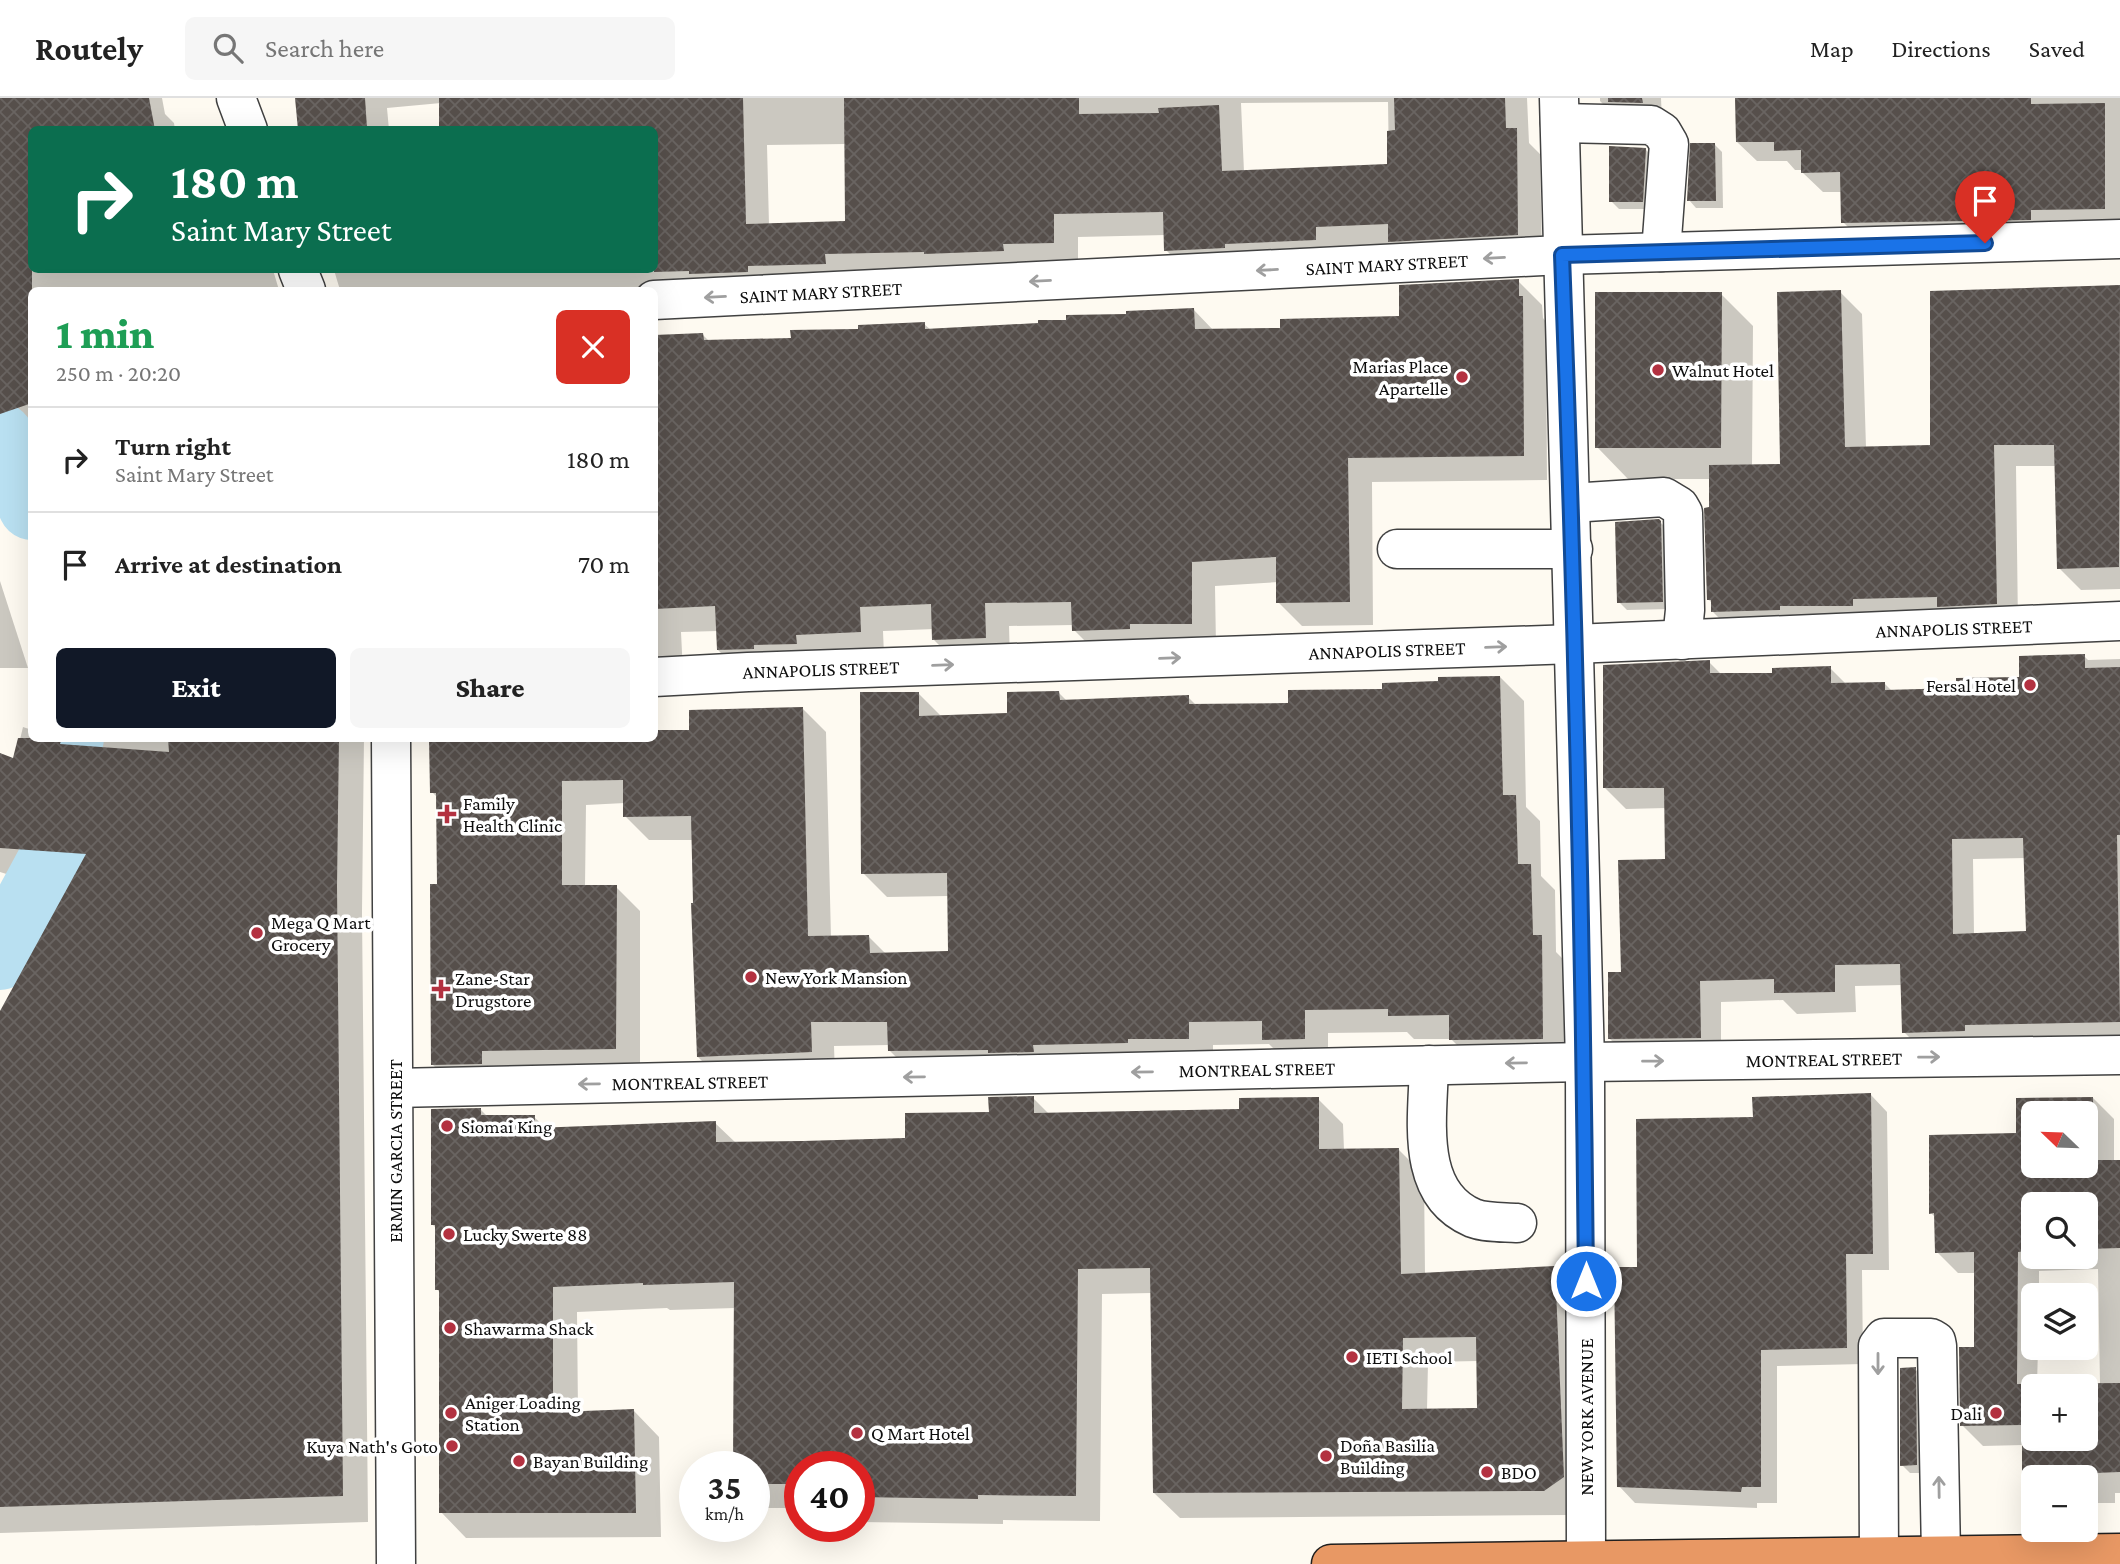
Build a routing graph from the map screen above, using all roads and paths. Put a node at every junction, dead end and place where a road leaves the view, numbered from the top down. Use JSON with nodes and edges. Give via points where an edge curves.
{"nodes":[{"id":1,"x":236,"y":98,"type":"edge"},
{"id":2,"x":1559,"y":110,"type":"edge"},
{"id":3,"x":246,"y":126,"type":"edge"},
{"id":4,"x":2120,"y":239,"type":"edge"},
{"id":5,"x":1661,"y":252,"type":"junction"},
{"id":6,"x":1562,"y":255,"type":"junction"},
{"id":7,"x":658,"y":300,"type":"edge"},
{"id":8,"x":1571,"y":503,"type":"junction"},
{"id":9,"x":1397,"y":549,"type":"dead end"},
{"id":10,"x":1573,"y":549,"type":"junction"},
{"id":11,"x":2120,"y":621,"type":"edge"},
{"id":12,"x":1682,"y":640,"type":"junction"},
{"id":13,"x":1574,"y":644,"type":"junction"},
{"id":14,"x":658,"y":677,"type":"edge"},
{"id":15,"x":390,"y":742,"type":"edge"},
{"id":16,"x":2120,"y":1055,"type":"edge"},
{"id":17,"x":1585,"y":1062,"type":"junction"},
{"id":18,"x":1429,"y":1066,"type":"junction"},
{"id":19,"x":394,"y":1088,"type":"junction"},
{"id":20,"x":1517,"y":1223,"type":"dead end"},
{"id":21,"x":2120,"y":1553,"type":"edge"},
{"id":22,"x":1941,"y":1555,"type":"junction"},
{"id":23,"x":1878,"y":1556,"type":"junction"},
{"id":24,"x":1586,"y":1560,"type":"junction"},
{"id":25,"x":396,"y":1564,"type":"edge"},
{"id":26,"x":1331,"y":1564,"type":"edge"}],
"edges":[{"from":1,"to":3,"type":"street"},
{"from":2,"to":5,"type":"street","via":[[1651,125],[1662,132],[1669,144]]},
{"from":2,"to":6,"type":"street","name":"NEW YORK AVENUE"},
{"from":4,"to":5,"type":"street","name":"SAINT MARY STREET"},
{"from":5,"to":6,"type":"street","name":"SAINT MARY STREET"},
{"from":6,"to":7,"type":"street","name":"SAINT MARY STREET","one_way":true},
{"from":6,"to":8,"type":"street","name":"NEW YORK AVENUE"},
{"from":8,"to":10,"type":"street","name":"NEW YORK AVENUE"},
{"from":8,"to":12,"type":"street","via":[[1664,497],[1679,506],[1683,513]]},
{"from":9,"to":10,"type":"street"},
{"from":10,"to":13,"type":"street","name":"NEW YORK AVENUE"},
{"from":11,"to":12,"type":"street","name":"ANNAPOLIS STREET"},
{"from":12,"to":13,"type":"street","name":"ANNAPOLIS STREET"},
{"from":14,"to":13,"type":"street","name":"ANNAPOLIS STREET","one_way":true},
{"from":13,"to":17,"type":"street","name":"NEW YORK AVENUE"},
{"from":15,"to":19,"type":"street","name":"ERMIN GARCIA STREET"},
{"from":17,"to":16,"type":"street","name":"MONTREAL STREET","one_way":true},
{"from":17,"to":18,"type":"street","name":"MONTREAL STREET","one_way":true},
{"from":17,"to":24,"type":"street","name":"NEW YORK AVENUE"},
{"from":18,"to":19,"type":"street","name":"MONTREAL STREET","one_way":true},
{"from":18,"to":20,"type":"street","via":[[1428,1156],[1434,1180],[1451,1205],[1475,1219]]},
{"from":19,"to":25,"type":"street","name":"ERMIN GARCIA STREET"},
{"from":21,"to":22,"type":"highway"},
{"from":22,"to":23,"type":"highway"},
{"from":22,"to":23,"type":"street","one_way":true,"via":[[1936,1341],[1884,1338],[1878,1346]]},
{"from":23,"to":24,"type":"highway"},
{"from":24,"to":26,"type":"highway"}]}
